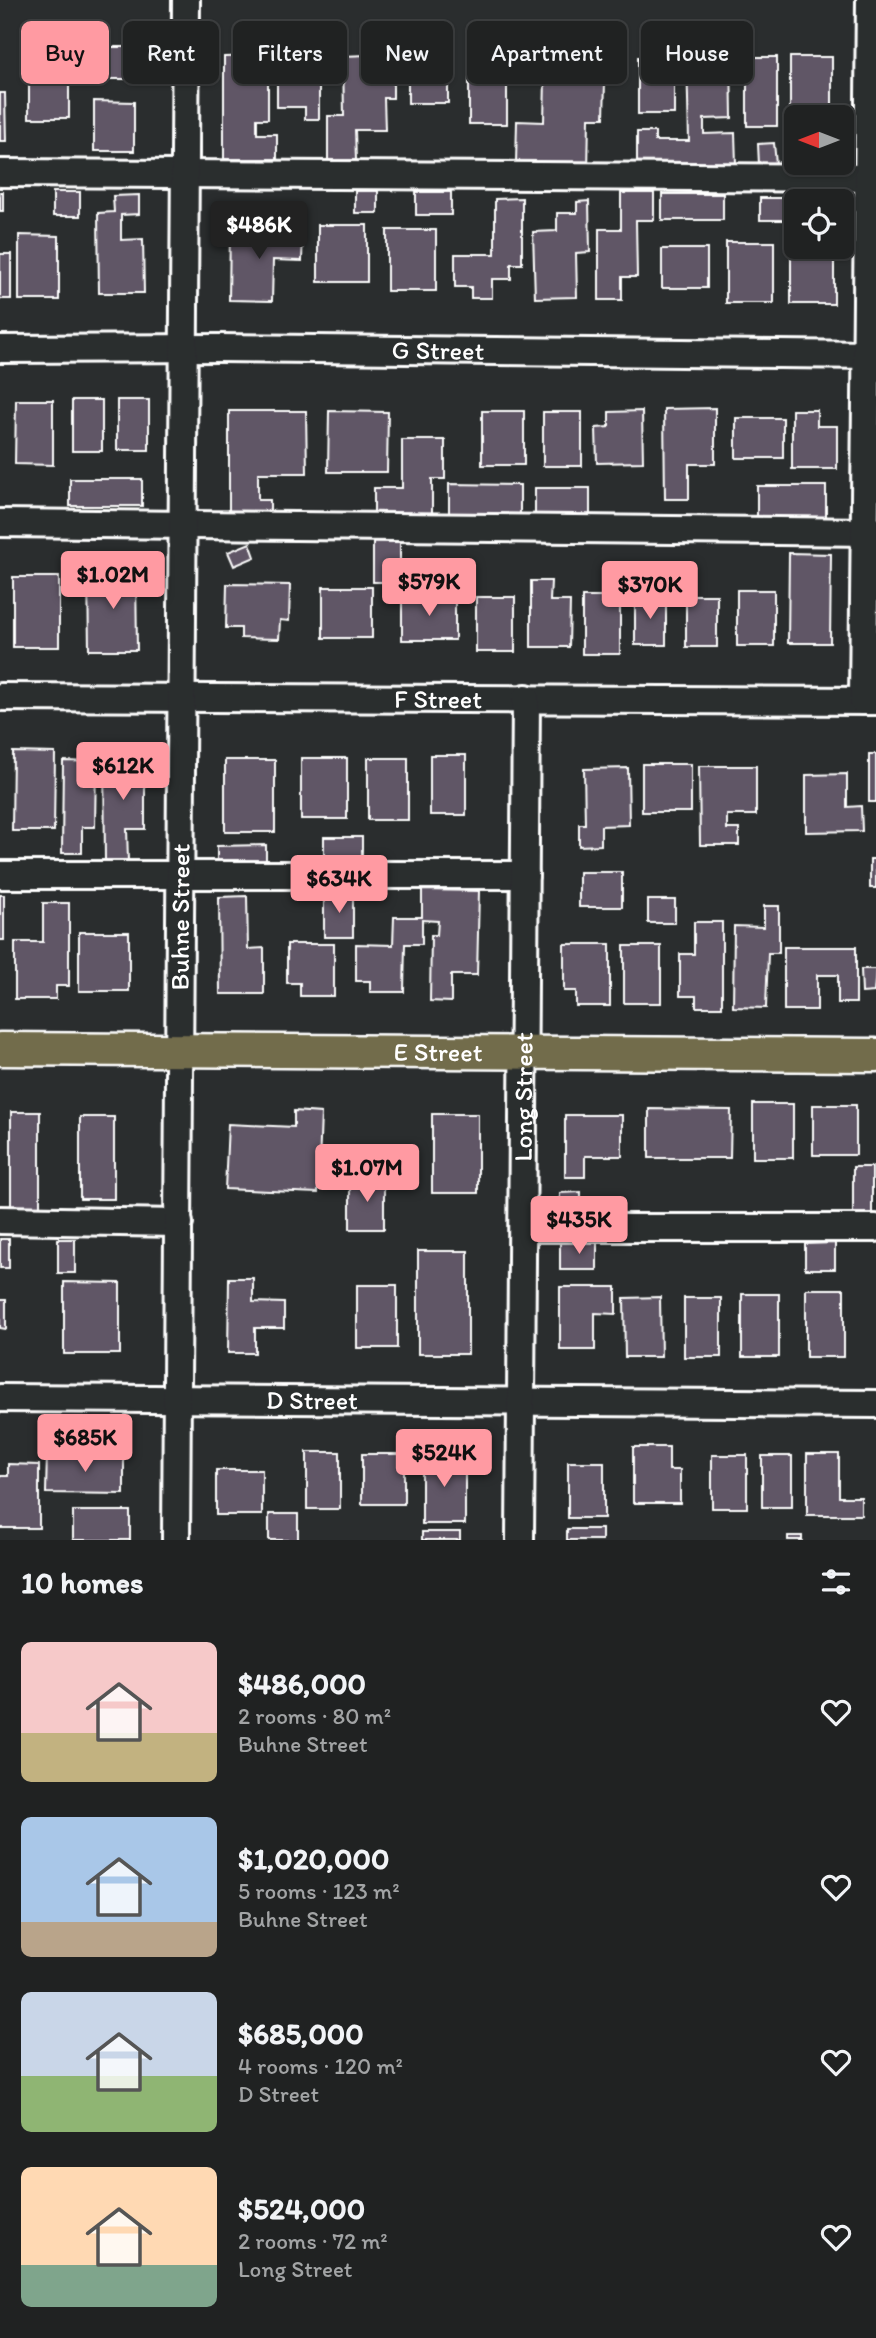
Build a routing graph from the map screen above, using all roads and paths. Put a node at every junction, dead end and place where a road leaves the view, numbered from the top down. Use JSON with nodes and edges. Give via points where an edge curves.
{"nodes":[{"id":1,"x":186,"y":0,"type":"edge"},
{"id":2,"x":870,"y":0,"type":"edge"},
{"id":3,"x":187,"y":172,"type":"junction"},
{"id":4,"x":0,"y":173,"type":"edge"},
{"id":5,"x":872,"y":178,"type":"edge"},
{"id":6,"x":186,"y":348,"type":"junction"},
{"id":7,"x":0,"y":349,"type":"edge"},
{"id":8,"x":871,"y":355,"type":"edge"},
{"id":9,"x":0,"y":523,"type":"edge"},
{"id":10,"x":184,"y":523,"type":"junction"},
{"id":11,"x":870,"y":532,"type":"edge"},
{"id":12,"x":0,"y":697,"type":"edge"},
{"id":13,"x":181,"y":697,"type":"junction"},
{"id":14,"x":526,"y":698,"type":"junction"},
{"id":15,"x":869,"y":701,"type":"edge"},
{"id":16,"x":0,"y":875,"type":"edge"},
{"id":17,"x":524,"y":875,"type":"junction"},
{"id":18,"x":181,"y":876,"type":"junction"},
{"id":19,"x":0,"y":1049,"type":"edge"},
{"id":20,"x":180,"y":1050,"type":"junction"},
{"id":21,"x":523,"y":1053,"type":"junction"},
{"id":22,"x":876,"y":1055,"type":"edge"},
{"id":23,"x":0,"y":1220,"type":"edge"},
{"id":24,"x":179,"y":1223,"type":"junction"},
{"id":25,"x":523,"y":1228,"type":"junction"},
{"id":26,"x":876,"y":1228,"type":"edge"},
{"id":27,"x":0,"y":1398,"type":"edge"},
{"id":28,"x":178,"y":1400,"type":"junction"},
{"id":29,"x":522,"y":1402,"type":"junction"},
{"id":30,"x":876,"y":1404,"type":"edge"},
{"id":31,"x":176,"y":1540,"type":"edge"},
{"id":32,"x":520,"y":1540,"type":"edge"}],
"edges":[{"from":1,"to":3,"type":"street","name":"Buhne Street"},
{"from":2,"to":5,"type":"street"},
{"from":3,"to":4,"type":"street"},
{"from":3,"to":5,"type":"street"},
{"from":3,"to":6,"type":"street","name":"Buhne Street"},
{"from":5,"to":8,"type":"street"},
{"from":6,"to":7,"type":"street","name":"G Street"},
{"from":6,"to":8,"type":"street","name":"G Street"},
{"from":6,"to":10,"type":"street","name":"Buhne Street"},
{"from":8,"to":11,"type":"street"},
{"from":9,"to":10,"type":"street"},
{"from":10,"to":11,"type":"street"},
{"from":10,"to":13,"type":"street","name":"Buhne Street"},
{"from":11,"to":15,"type":"street"},
{"from":12,"to":13,"type":"street","name":"F Street"},
{"from":13,"to":14,"type":"street","name":"F Street"},
{"from":13,"to":18,"type":"street","name":"Buhne Street"},
{"from":14,"to":15,"type":"street","name":"F Street"},
{"from":14,"to":17,"type":"street","name":"Long Street"},
{"from":16,"to":18,"type":"street"},
{"from":17,"to":18,"type":"street"},
{"from":17,"to":21,"type":"street","name":"Long Street"},
{"from":18,"to":20,"type":"street","name":"Buhne Street"},
{"from":19,"to":20,"type":"main road","name":"E Street"},
{"from":20,"to":21,"type":"main road","name":"E Street"},
{"from":20,"to":24,"type":"street","name":"Buhne Street"},
{"from":21,"to":22,"type":"main road","name":"E Street"},
{"from":21,"to":25,"type":"street","name":"Long Street"},
{"from":23,"to":24,"type":"street"},
{"from":24,"to":28,"type":"street","name":"Buhne Street"},
{"from":25,"to":26,"type":"street"},
{"from":25,"to":29,"type":"street","name":"Long Street"},
{"from":27,"to":28,"type":"street","name":"D Street"},
{"from":28,"to":29,"type":"street","name":"D Street"},
{"from":28,"to":31,"type":"street","name":"Buhne Street"},
{"from":29,"to":30,"type":"street","name":"D Street"},
{"from":29,"to":32,"type":"street","name":"Long Street"}]}
